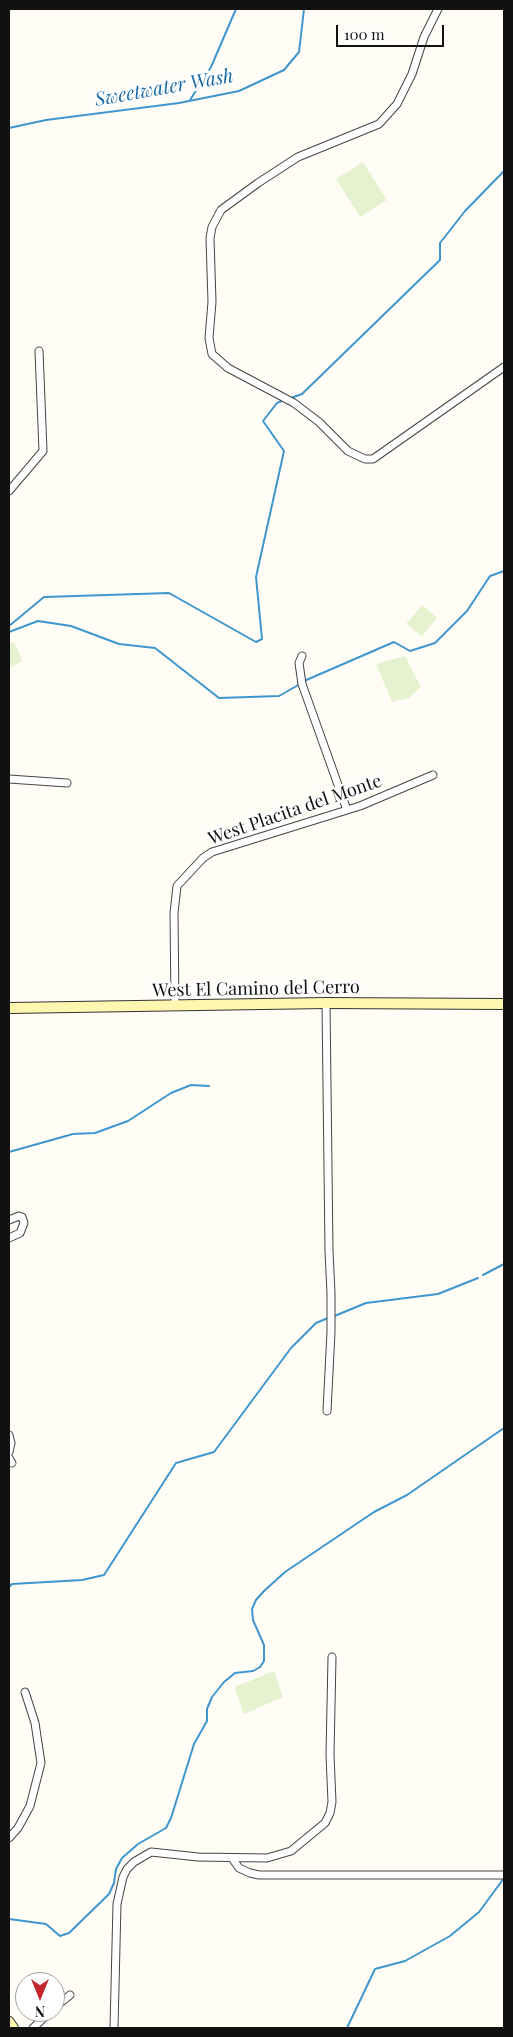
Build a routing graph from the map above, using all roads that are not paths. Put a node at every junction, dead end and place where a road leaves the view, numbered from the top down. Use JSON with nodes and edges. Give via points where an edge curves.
{"nodes":[{"id":1,"x":438,"y":9,"type":"edge"},
{"id":2,"x":39,"y":351,"type":"dead end"},
{"id":3,"x":504,"y":367,"type":"edge"},
{"id":4,"x":9,"y":491,"type":"edge"},
{"id":5,"x":302,"y":656,"type":"dead end"},
{"id":6,"x":433,"y":775,"type":"dead end"},
{"id":7,"x":9,"y":779,"type":"edge"},
{"id":8,"x":68,"y":783,"type":"dead end"},
{"id":9,"x":347,"y":810,"type":"junction"},
{"id":10,"x":326,"y":1003,"type":"junction"},
{"id":11,"x":504,"y":1004,"type":"edge"},
{"id":12,"x":175,"y":1005,"type":"junction"},
{"id":13,"x":9,"y":1008,"type":"edge"},
{"id":14,"x":9,"y":1220,"type":"edge"},
{"id":15,"x":9,"y":1238,"type":"edge"},
{"id":16,"x":327,"y":1412,"type":"dead end"},
{"id":17,"x":9,"y":1435,"type":"edge"},
{"id":18,"x":9,"y":1452,"type":"edge"},
{"id":19,"x":332,"y":1657,"type":"dead end"},
{"id":20,"x":24,"y":1692,"type":"dead end"},
{"id":21,"x":9,"y":1838,"type":"edge"},
{"id":22,"x":232,"y":1858,"type":"junction"},
{"id":23,"x":504,"y":1875,"type":"edge"},
{"id":24,"x":70,"y":1994,"type":"dead end"},
{"id":25,"x":65,"y":1998,"type":"edge"},
{"id":26,"x":9,"y":2022,"type":"edge"},
{"id":27,"x":13,"y":2028,"type":"edge"},
{"id":28,"x":114,"y":2028,"type":"edge"}],
"edges":[{"from":1,"to":3,"type":"street","via":[[397,104],[379,124],[298,158],[221,210],[210,238],[212,302],[209,338],[212,354],[228,368],[294,403],[348,451],[365,459],[373,459]]},
{"from":2,"to":4,"type":"street","via":[[43,451]]},
{"from":5,"to":9,"type":"street","via":[[299,663],[302,684]]},
{"from":6,"to":9,"type":"street","name":"West Placita del Monte"},
{"from":7,"to":8,"type":"street"},
{"from":9,"to":12,"type":"street","name":"West Placita del Monte","via":[[212,852],[190,871],[177,886]]},
{"from":10,"to":11,"type":"street","name":"West El Camino del Cerro"},
{"from":10,"to":12,"type":"street","name":"West El Camino del Cerro"},
{"from":10,"to":16,"type":"street","via":[[331,1293]]},
{"from":12,"to":13,"type":"street","name":"West El Camino del Cerro"},
{"from":14,"to":15,"type":"street","via":[[19,1216],[24,1223],[20,1233]]},
{"from":17,"to":18,"type":"street"},
{"from":19,"to":22,"type":"street","via":[[330,1813],[316,1832],[291,1851],[267,1858]]},
{"from":20,"to":21,"type":"street","via":[[35,1723],[41,1763],[30,1806]]},
{"from":22,"to":23,"type":"street","via":[[239,1868],[259,1875]]},
{"from":22,"to":28,"type":"street","via":[[151,1852],[127,1869],[120,1887],[116,1915]]},
{"from":24,"to":25,"type":"street"},
{"from":26,"to":27,"type":"street"}]}
